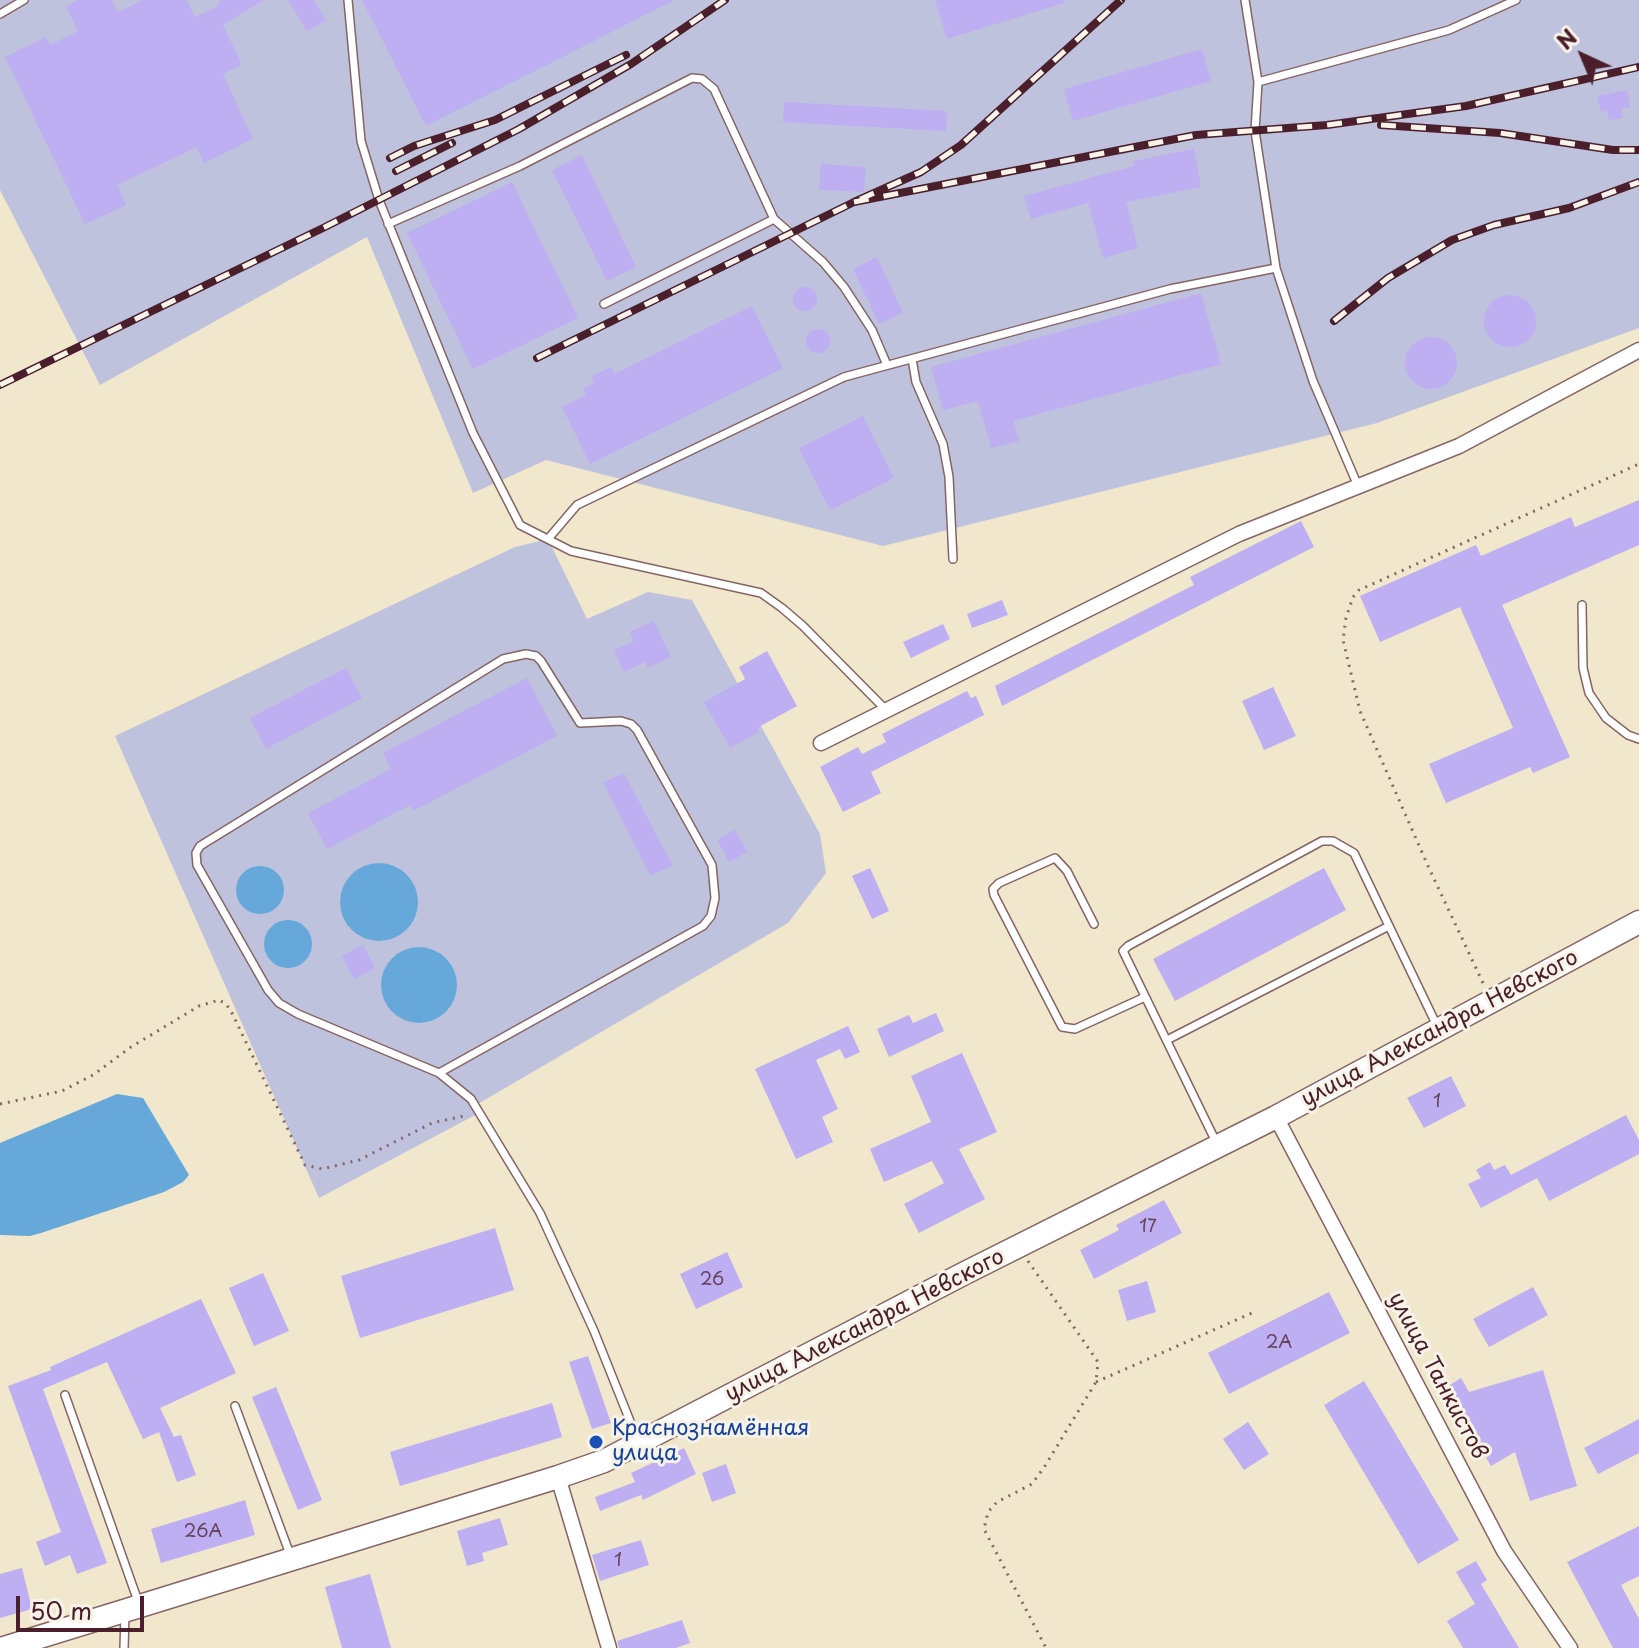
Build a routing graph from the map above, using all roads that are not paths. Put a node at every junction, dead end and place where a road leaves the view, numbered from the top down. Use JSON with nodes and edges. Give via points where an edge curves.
{"nodes":[{"id":1,"x":24,"y":0,"type":"edge"},
{"id":2,"x":348,"y":0,"type":"edge"},
{"id":3,"x":1245,"y":0,"type":"edge"},
{"id":4,"x":1516,"y":0,"type":"edge"},
{"id":5,"x":0,"y":14,"type":"edge"},
{"id":6,"x":1258,"y":82,"type":"junction"},
{"id":7,"x":774,"y":219,"type":"junction"},
{"id":8,"x":388,"y":224,"type":"junction"},
{"id":9,"x":1276,"y":268,"type":"junction"},
{"id":10,"x":604,"y":304,"type":"dead end"},
{"id":11,"x":1639,"y":350,"type":"edge"},
{"id":12,"x":912,"y":359,"type":"junction"},
{"id":13,"x":887,"y":365,"type":"junction"},
{"id":14,"x":1358,"y":486,"type":"junction"},
{"id":15,"x":548,"y":539,"type":"junction"},
{"id":16,"x":953,"y":559,"type":"dead end"},
{"id":17,"x":1582,"y":605,"type":"dead end"},
{"id":18,"x":886,"y":710,"type":"junction"},
{"id":19,"x":1639,"y":739,"type":"edge"},
{"id":20,"x":821,"y":743,"type":"dead end"},
{"id":21,"x":1639,"y":922,"type":"edge"},
{"id":22,"x":1094,"y":924,"type":"dead end"},
{"id":23,"x":1389,"y":926,"type":"junction"},
{"id":24,"x":1145,"y":997,"type":"junction"},
{"id":25,"x":1439,"y":1030,"type":"junction"},
{"id":26,"x":1167,"y":1040,"type":"junction"},
{"id":27,"x":439,"y":1073,"type":"junction"},
{"id":28,"x":1276,"y":1117,"type":"junction"},
{"id":29,"x":1218,"y":1147,"type":"junction"},
{"id":30,"x":65,"y":1395,"type":"dead end"},
{"id":31,"x":235,"y":1406,"type":"dead end"},
{"id":32,"x":639,"y":1443,"type":"junction"},
{"id":33,"x":558,"y":1477,"type":"junction"},
{"id":34,"x":291,"y":1559,"type":"junction"},
{"id":35,"x":133,"y":1608,"type":"junction"},
{"id":36,"x":4,"y":1648,"type":"edge"},
{"id":37,"x":124,"y":1648,"type":"edge"},
{"id":38,"x":609,"y":1648,"type":"edge"},
{"id":39,"x":1570,"y":1648,"type":"edge"}],
"edges":[{"from":1,"to":5,"type":"lane"},
{"from":2,"to":8,"type":"lane","via":[[361,141]]},
{"from":3,"to":6,"type":"lane"},
{"from":4,"to":6,"type":"lane","via":[[1449,30]]},
{"from":6,"to":9,"type":"lane","via":[[1255,131]]},
{"from":7,"to":8,"type":"lane","via":[[714,89],[692,78],[520,166]]},
{"from":7,"to":10,"type":"lane"},
{"from":7,"to":13,"type":"lane","via":[[844,287]]},
{"from":8,"to":15,"type":"lane","via":[[480,447],[520,525]]},
{"from":9,"to":12,"type":"lane","via":[[1170,289]]},
{"from":9,"to":14,"type":"lane","via":[[1313,381]]},
{"from":11,"to":14,"type":"street","via":[[1459,446]]},
{"from":12,"to":13,"type":"lane"},
{"from":12,"to":16,"type":"lane","via":[[916,382],[943,444]]},
{"from":13,"to":15,"type":"lane","via":[[844,377],[577,505]]},
{"from":14,"to":18,"type":"street","via":[[1239,534]]},
{"from":15,"to":18,"type":"lane","via":[[571,551],[761,593],[803,626]]},
{"from":17,"to":19,"type":"lane","via":[[1589,693],[1606,718]]},
{"from":18,"to":20,"type":"street"},
{"from":21,"to":25,"type":"main road","name":"улица Александра Невского"},
{"from":22,"to":24,"type":"lane","via":[[1055,858],[993,889],[1062,1027],[1075,1029]]},
{"from":23,"to":24,"type":"lane","via":[[1354,853],[1322,841],[1128,946],[1124,958]]},
{"from":23,"to":25,"type":"lane"},
{"from":23,"to":26,"type":"lane"},
{"from":24,"to":26,"type":"lane"},
{"from":25,"to":28,"type":"main road","name":"улица Александра Невского"},
{"from":26,"to":29,"type":"lane"},
{"from":27,"to":27,"type":"lane","via":[[279,1003],[200,873],[196,853],[503,659],[536,656],[580,723],[621,721],[637,730],[712,865],[711,916],[703,926]]},
{"from":27,"to":32,"type":"lane","via":[[471,1099],[540,1213]]},
{"from":28,"to":29,"type":"main road","name":"улица Александра Невского"},
{"from":28,"to":39,"type":"street","name":"улица Танкистов","via":[[1504,1551]]},
{"from":29,"to":32,"type":"main road","name":"улица Александра Невского"},
{"from":30,"to":35,"type":"lane"},
{"from":31,"to":34,"type":"lane"},
{"from":32,"to":33,"type":"main road","name":"улица Александра Невского"},
{"from":33,"to":34,"type":"main road","name":"улица Александра Невского"},
{"from":33,"to":38,"type":"street"},
{"from":34,"to":35,"type":"main road","name":"улица Александра Невского"},
{"from":35,"to":36,"type":"main road","name":"улица Александра Невского"},
{"from":35,"to":37,"type":"lane"}]}
